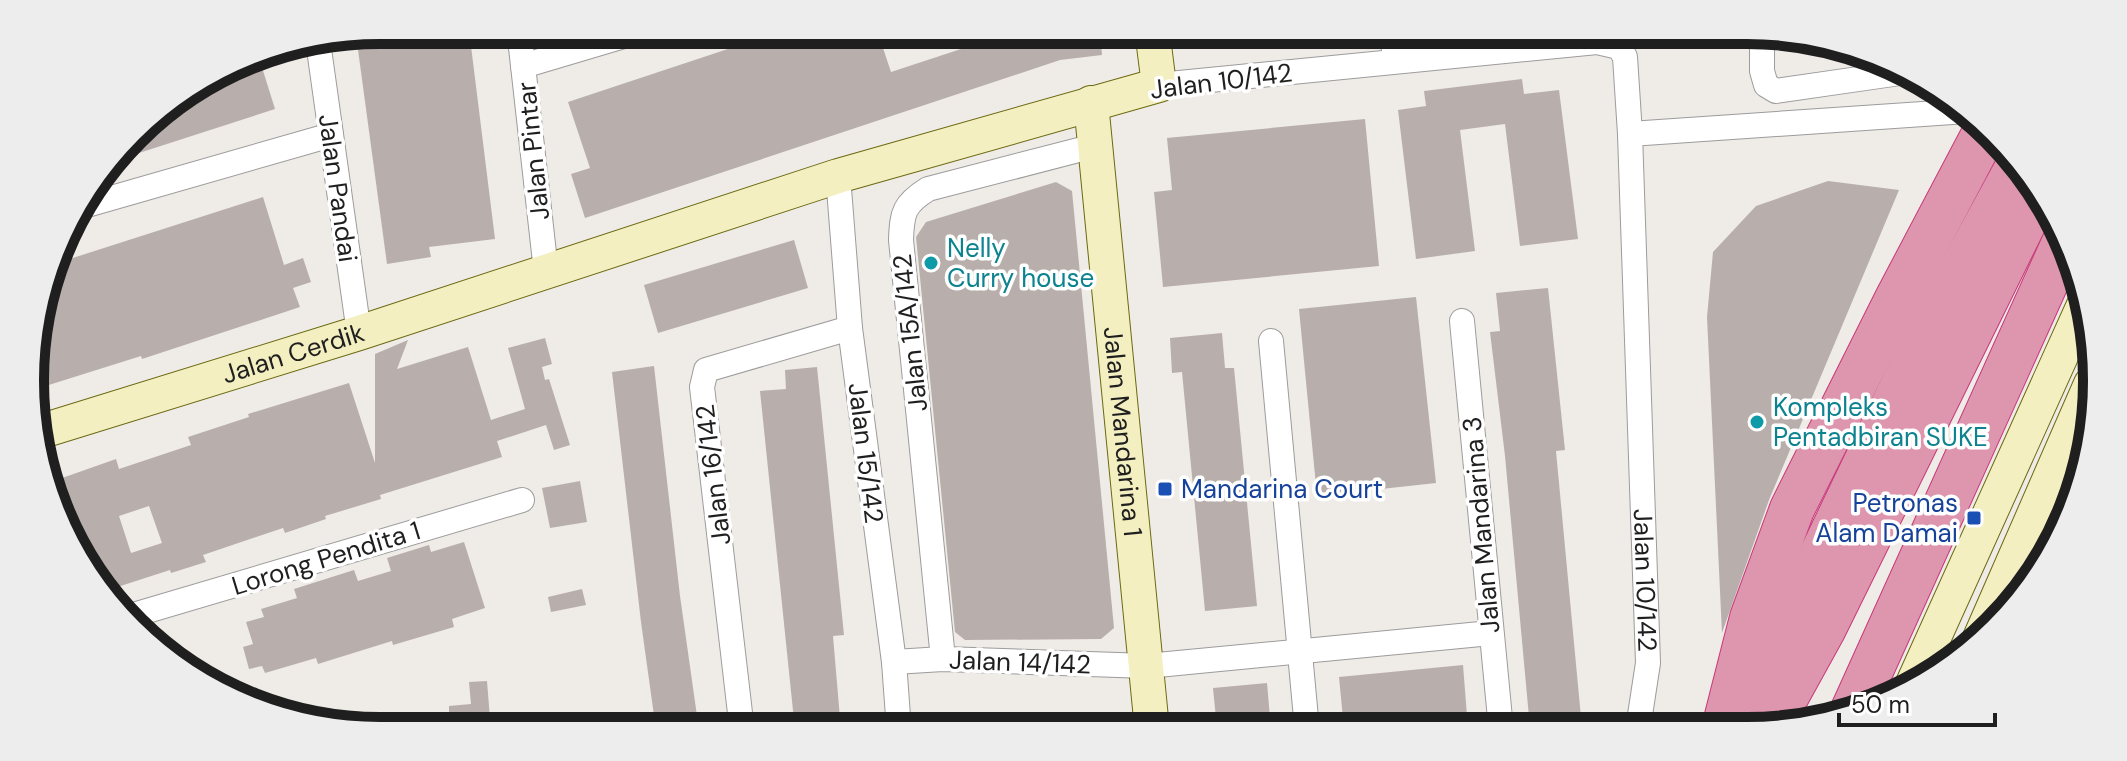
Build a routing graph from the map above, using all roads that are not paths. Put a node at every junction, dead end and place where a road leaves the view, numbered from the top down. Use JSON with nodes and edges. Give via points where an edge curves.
{"nodes":[{"id":1,"x":521,"y":44,"type":"edge"},
{"id":2,"x":597,"y":44,"type":"edge"},
{"id":3,"x":1154,"y":44,"type":"edge"},
{"id":4,"x":1393,"y":44,"type":"edge"},
{"id":5,"x":1576,"y":44,"type":"edge"},
{"id":6,"x":1612,"y":44,"type":"edge"},
{"id":7,"x":1762,"y":45,"type":"edge"},
{"id":8,"x":319,"y":49,"type":"edge"},
{"id":9,"x":1395,"y":61,"type":"junction"},
{"id":10,"x":523,"y":66,"type":"junction"},
{"id":11,"x":1886,"y":75,"type":"edge"},
{"id":12,"x":1159,"y":85,"type":"junction"},
{"id":13,"x":1091,"y":103,"type":"junction"},
{"id":14,"x":1949,"y":112,"type":"edge"},
{"id":15,"x":1630,"y":134,"type":"junction"},
{"id":16,"x":331,"y":135,"type":"junction"},
{"id":17,"x":1981,"y":140,"type":"edge"},
{"id":18,"x":1094,"y":146,"type":"junction"},
{"id":19,"x":838,"y":176,"type":"junction"},
{"id":20,"x":2013,"y":176,"type":"edge"},
{"id":21,"x":95,"y":203,"type":"edge"},
{"id":22,"x":2033,"y":204,"type":"edge"},
{"id":23,"x":2058,"y":255,"type":"edge"},
{"id":24,"x":546,"y":271,"type":"junction"},
{"id":25,"x":2078,"y":319,"type":"edge"},
{"id":26,"x":1462,"y":321,"type":"dead end"},
{"id":27,"x":850,"y":328,"type":"junction"},
{"id":28,"x":359,"y":333,"type":"junction"},
{"id":29,"x":1271,"y":341,"type":"dead end"},
{"id":30,"x":2082,"y":405,"type":"edge"},
{"id":31,"x":48,"y":429,"type":"edge"},
{"id":32,"x":522,"y":500,"type":"dead end"},
{"id":33,"x":1993,"y":608,"type":"edge"},
{"id":34,"x":139,"y":613,"type":"edge"},
{"id":35,"x":1491,"y":633,"type":"junction"},
{"id":36,"x":1300,"y":652,"type":"junction"},
{"id":37,"x":943,"y":659,"type":"junction"},
{"id":38,"x":894,"y":662,"type":"junction"},
{"id":39,"x":1147,"y":666,"type":"junction"},
{"id":40,"x":1920,"y":669,"type":"edge"},
{"id":41,"x":1859,"y":698,"type":"edge"},
{"id":42,"x":1776,"y":715,"type":"edge"},
{"id":43,"x":740,"y":717,"type":"edge"},
{"id":44,"x":898,"y":717,"type":"edge"},
{"id":45,"x":1151,"y":717,"type":"edge"},
{"id":46,"x":1306,"y":717,"type":"edge"},
{"id":47,"x":1500,"y":717,"type":"edge"},
{"id":48,"x":1639,"y":717,"type":"edge"},
{"id":49,"x":1727,"y":717,"type":"edge"},
{"id":50,"x":1737,"y":717,"type":"edge"}],
"edges":[{"from":1,"to":10,"type":"street","name":"Jalan Pintar"},
{"from":2,"to":10,"type":"street"},
{"from":3,"to":12,"type":"street"},
{"from":4,"to":9,"type":"street"},
{"from":5,"to":9,"type":"street","name":"Jalan 10/142"},
{"from":6,"to":15,"type":"street","name":"Jalan 10/142","via":[[1625,57]]},
{"from":7,"to":11,"type":"street","via":[[1766,85],[1776,91]]},
{"from":8,"to":16,"type":"street","name":"Jalan Pandai"},
{"from":9,"to":12,"type":"street","name":"Jalan 10/142"},
{"from":10,"to":24,"type":"street","name":"Jalan Pintar"},
{"from":12,"to":13,"type":"street","name":"Jalan 10/142"},
{"from":13,"to":18,"type":"street","name":"Jalan Mandarina 1"},
{"from":13,"to":19,"type":"street","name":"Jalan 10/142"},
{"from":14,"to":15,"type":"street"},
{"from":15,"to":48,"type":"street","name":"Jalan 10/142","via":[[1648,663]]},
{"from":16,"to":21,"type":"street"},
{"from":16,"to":28,"type":"street","name":"Jalan Pandai"},
{"from":17,"to":49,"type":"highway","via":[[1792,509],[1752,618]]},
{"from":18,"to":37,"type":"street","name":"Jalan 15A/142","via":[[928,189],[911,200],[902,217]]},
{"from":18,"to":39,"type":"street","name":"Jalan Mandarina 1"},
{"from":19,"to":24,"type":"street","name":"Jalan 10/142"},
{"from":19,"to":27,"type":"street","name":"Jalan 15/142"},
{"from":20,"to":50,"type":"highway","via":[[1934,320],[1800,601]]},
{"from":22,"to":42,"type":"highway"},
{"from":23,"to":41,"type":"highway"},
{"from":24,"to":28,"type":"street","name":"Jalan Cerdik"},
{"from":25,"to":40,"type":"street"},
{"from":26,"to":35,"type":"street","name":"Jalan Mandarina 3"},
{"from":27,"to":38,"type":"street","name":"Jalan 15/142"},
{"from":27,"to":43,"type":"street","name":"Jalan 16/142","via":[[706,370],[702,387]]},
{"from":28,"to":31,"type":"street","name":"Jalan Cerdik"},
{"from":29,"to":36,"type":"street"},
{"from":30,"to":33,"type":"street"},
{"from":32,"to":34,"type":"street","name":"Lorong Pendita 1"},
{"from":35,"to":36,"type":"street"},
{"from":35,"to":47,"type":"street","name":"Jalan Mandarina 3"},
{"from":36,"to":39,"type":"street"},
{"from":36,"to":46,"type":"street"},
{"from":37,"to":38,"type":"street","name":"Jalan 14/142"},
{"from":37,"to":39,"type":"street","name":"Jalan 14/142"},
{"from":38,"to":44,"type":"street","name":"Jalan 15/142"},
{"from":39,"to":45,"type":"street","name":"Jalan Mandarina 1"}]}
